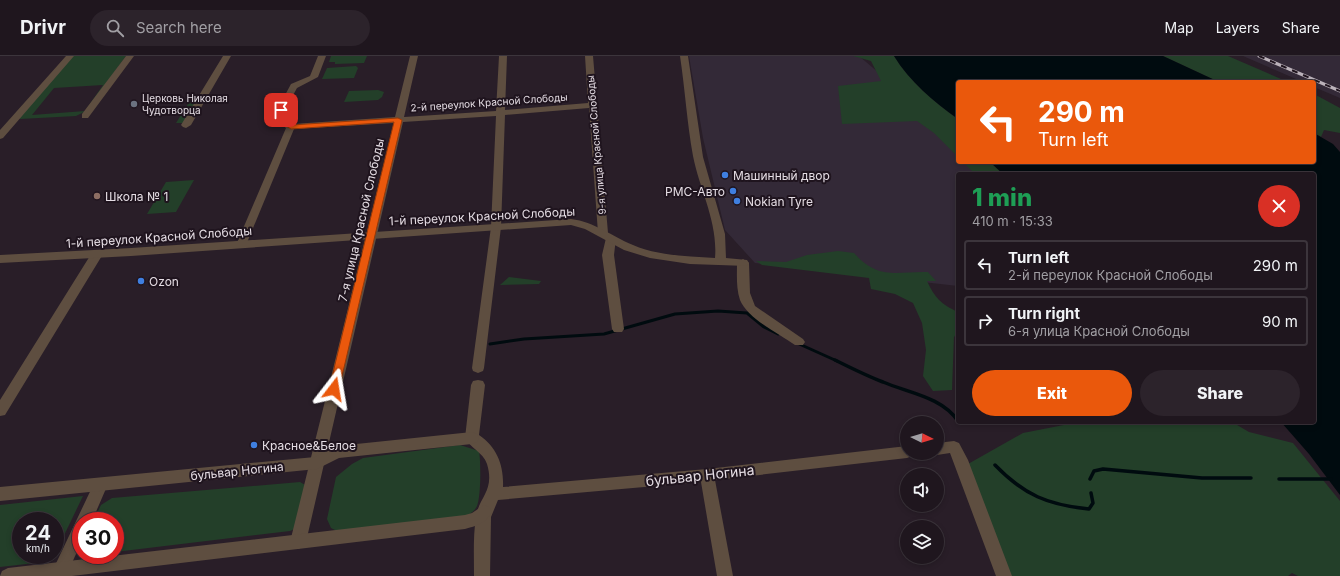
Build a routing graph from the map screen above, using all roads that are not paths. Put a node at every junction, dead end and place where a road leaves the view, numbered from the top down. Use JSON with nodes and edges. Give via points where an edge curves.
{"nodes":[{"id":1,"x":70,"y":56,"type":"edge"},
{"id":2,"x":130,"y":56,"type":"edge"},
{"id":3,"x":227,"y":56,"type":"edge"},
{"id":4,"x":322,"y":56,"type":"edge"},
{"id":5,"x":414,"y":56,"type":"edge"},
{"id":6,"x":503,"y":56,"type":"edge"},
{"id":7,"x":589,"y":56,"type":"edge"},
{"id":8,"x":684,"y":56,"type":"edge"},
{"id":9,"x":593,"y":105,"type":"junction"},
{"id":10,"x":501,"y":113,"type":"junction"},
{"id":11,"x":85,"y":116,"type":"dead end"},
{"id":12,"x":398,"y":120,"type":"junction"},
{"id":13,"x":12,"y":122,"type":"junction"},
{"id":14,"x":0,"y":123,"type":"edge"},
{"id":15,"x":186,"y":125,"type":"dead end"},
{"id":16,"x":291,"y":127,"type":"junction"},
{"id":17,"x":0,"y":136,"type":"edge"},
{"id":18,"x":496,"y":227,"type":"junction"},
{"id":19,"x":371,"y":236,"type":"junction"},
{"id":20,"x":607,"y":236,"type":"junction"},
{"id":21,"x":241,"y":245,"type":"junction"},
{"id":22,"x":97,"y":254,"type":"junction"},
{"id":23,"x":0,"y":259,"type":"edge"},
{"id":24,"x":720,"y":261,"type":"junction"},
{"id":25,"x":618,"y":329,"type":"dead end"},
{"id":26,"x":799,"y":342,"type":"dead end"},
{"id":27,"x":478,"y":368,"type":"dead end"},
{"id":28,"x":478,"y":385,"type":"dead end"},
{"id":29,"x":0,"y":411,"type":"edge"},
{"id":30,"x":472,"y":438,"type":"junction"},
{"id":31,"x":944,"y":449,"type":"edge"},
{"id":32,"x":900,"y":453,"type":"edge"},
{"id":33,"x":317,"y":463,"type":"junction"},
{"id":34,"x":707,"y":475,"type":"junction"},
{"id":35,"x":101,"y":484,"type":"junction"},
{"id":36,"x":0,"y":494,"type":"edge"},
{"id":37,"x":494,"y":494,"type":"junction"},
{"id":38,"x":88,"y":512,"type":"edge"},
{"id":39,"x":484,"y":512,"type":"junction"},
{"id":40,"x":298,"y":542,"type":"junction"},
{"id":41,"x":72,"y":546,"type":"edge"},
{"id":42,"x":60,"y":573,"type":"edge"},
{"id":43,"x":8,"y":576,"type":"edge"},
{"id":44,"x":482,"y":576,"type":"edge"},
{"id":45,"x":725,"y":576,"type":"edge"},
{"id":46,"x":1004,"y":576,"type":"edge"}],
"edges":[{"from":1,"to":13,"type":"street"},
{"from":2,"to":11,"type":"street"},
{"from":3,"to":15,"type":"street"},
{"from":4,"to":16,"type":"street","via":[[314,77],[294,86],[281,110],[281,121]]},
{"from":5,"to":12,"type":"street","name":"7-я улица Красной Слободы"},
{"from":6,"to":10,"type":"street"},
{"from":7,"to":9,"type":"street","name":"9-я улица Красной Слободы"},
{"from":8,"to":24,"type":"street","via":[[698,157],[720,228]]},
{"from":9,"to":10,"type":"street","name":"2-й переулок Красной Слободы"},
{"from":9,"to":20,"type":"street","name":"9-я улица Красной Слободы"},
{"from":10,"to":12,"type":"street","name":"2-й переулок Красной Слободы"},
{"from":10,"to":18,"type":"street"},
{"from":12,"to":16,"type":"street","name":"2-й переулок Красной Слободы"},
{"from":12,"to":19,"type":"street","name":"7-я улица Красной Слободы"},
{"from":13,"to":14,"type":"street"},
{"from":13,"to":17,"type":"street"},
{"from":16,"to":21,"type":"street"},
{"from":18,"to":19,"type":"street","name":"1-й переулок Красной Слободы"},
{"from":18,"to":20,"type":"street","name":"1-й переулок Красной Слободы","via":[[570,222],[591,226]]},
{"from":18,"to":27,"type":"street"},
{"from":19,"to":21,"type":"street","name":"1-й переулок Красной Слободы"},
{"from":19,"to":33,"type":"street","name":"7-я улица Красной Слободы"},
{"from":20,"to":24,"type":"street","name":"1-й переулок Красной Слободы","via":[[629,248],[653,255]]},
{"from":20,"to":25,"type":"street","name":"9-я улица Красной Слободы"},
{"from":21,"to":22,"type":"street","name":"1-й переулок Красной Слободы"},
{"from":22,"to":23,"type":"street","name":"1-й переулок Красной Слободы"},
{"from":22,"to":29,"type":"street"},
{"from":24,"to":26,"type":"street","name":"1-й переулок Красной Слободы","via":[[743,263],[746,303]]},
{"from":28,"to":30,"type":"street"},
{"from":30,"to":33,"type":"street","name":"бульвар Ногина","via":[[337,452]]},
{"from":30,"to":37,"type":"street","via":[[486,449],[493,461],[496,474]]},
{"from":31,"to":46,"type":"street","via":[[954,448],[961,460]]},
{"from":32,"to":34,"type":"street","name":"бульвар Ногина"},
{"from":33,"to":35,"type":"street","name":"бульвар Ногина"},
{"from":33,"to":40,"type":"street","name":"7-я улица Красной Слободы"},
{"from":34,"to":37,"type":"street","name":"бульвар Ногина"},
{"from":34,"to":45,"type":"street"},
{"from":35,"to":36,"type":"street","name":"бульвар Ногина"},
{"from":35,"to":38,"type":"street"},
{"from":37,"to":39,"type":"street"},
{"from":39,"to":40,"type":"street","via":[[476,519],[465,522]]},
{"from":39,"to":44,"type":"street"},
{"from":40,"to":42,"type":"street"},
{"from":41,"to":42,"type":"street"},
{"from":42,"to":43,"type":"street"}]}
